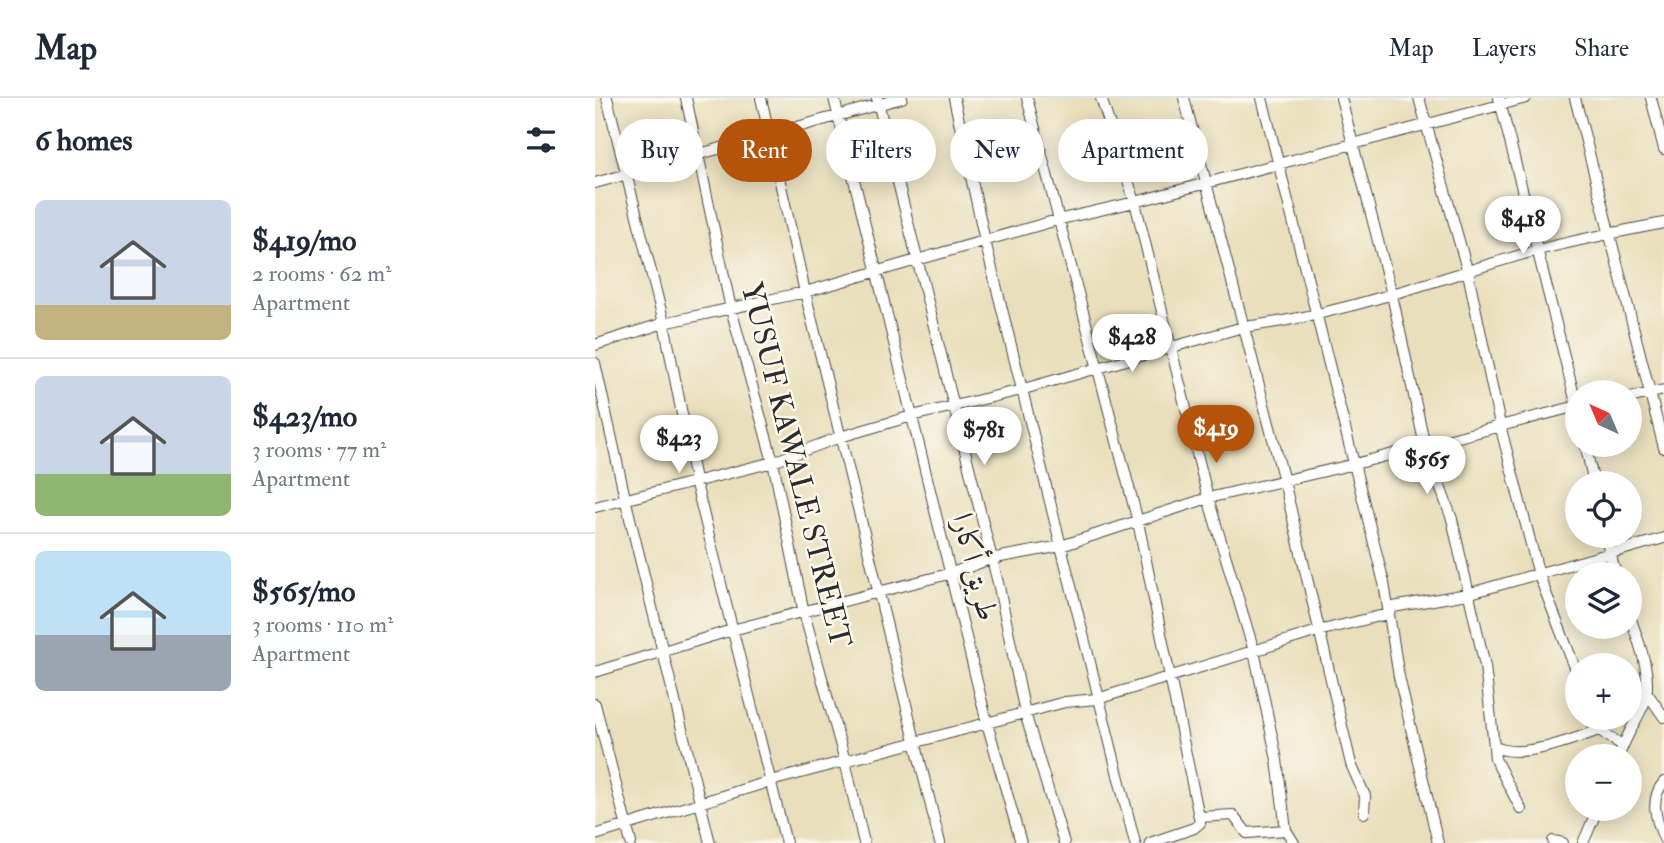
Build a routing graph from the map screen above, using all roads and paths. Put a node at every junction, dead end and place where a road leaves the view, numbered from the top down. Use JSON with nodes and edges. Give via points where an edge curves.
{"nodes":[{"id":1,"x":607,"y":98,"type":"edge"},
{"id":2,"x":686,"y":98,"type":"edge"},
{"id":3,"x":761,"y":98,"type":"edge"},
{"id":4,"x":834,"y":98,"type":"edge"},
{"id":5,"x":902,"y":98,"type":"edge"},
{"id":6,"x":954,"y":98,"type":"edge"},
{"id":7,"x":1027,"y":98,"type":"edge"},
{"id":8,"x":1101,"y":98,"type":"edge"},
{"id":9,"x":1184,"y":98,"type":"edge"},
{"id":10,"x":1262,"y":98,"type":"edge"},
{"id":11,"x":1341,"y":98,"type":"edge"},
{"id":12,"x":1419,"y":98,"type":"edge"},
{"id":13,"x":1526,"y":98,"type":"edge"},
{"id":14,"x":1575,"y":98,"type":"edge"},
{"id":15,"x":1651,"y":98,"type":"edge"},
{"id":16,"x":878,"y":101,"type":"edge"},
{"id":17,"x":1500,"y":101,"type":"edge"},
{"id":18,"x":838,"y":114,"type":"junction"},
{"id":19,"x":691,"y":119,"type":"edge"},
{"id":20,"x":767,"y":119,"type":"edge"},
{"id":21,"x":812,"y":121,"type":"edge"},
{"id":22,"x":1425,"y":125,"type":"junction"},
{"id":23,"x":616,"y":132,"type":"edge"},
{"id":24,"x":1352,"y":145,"type":"junction"},
{"id":25,"x":1664,"y":149,"type":"edge"},
{"id":26,"x":1278,"y":163,"type":"junction"},
{"id":27,"x":703,"y":172,"type":"edge"},
{"id":28,"x":616,"y":177,"type":"edge"},
{"id":29,"x":629,"y":182,"type":"edge"},
{"id":30,"x":781,"y":182,"type":"edge"},
{"id":31,"x":595,"y":183,"type":"edge"},
{"id":32,"x":1205,"y":183,"type":"junction"},
{"id":33,"x":1135,"y":202,"type":"junction"},
{"id":34,"x":1057,"y":220,"type":"junction"},
{"id":35,"x":1664,"y":223,"type":"edge"},
{"id":36,"x":1609,"y":233,"type":"junction"},
{"id":37,"x":985,"y":241,"type":"junction"},
{"id":38,"x":1538,"y":251,"type":"junction"},
{"id":39,"x":918,"y":259,"type":"junction"},
{"id":40,"x":875,"y":270,"type":"junction"},
{"id":41,"x":1468,"y":273,"type":"junction"},
{"id":42,"x":805,"y":292,"type":"junction"},
{"id":43,"x":1392,"y":295,"type":"junction"},
{"id":44,"x":731,"y":309,"type":"junction"},
{"id":45,"x":1317,"y":312,"type":"junction"},
{"id":46,"x":664,"y":323,"type":"junction"},
{"id":47,"x":1243,"y":327,"type":"junction"},
{"id":48,"x":595,"y":345,"type":"edge"},
{"id":49,"x":1171,"y":347,"type":"junction"},
{"id":50,"x":595,"y":363,"type":"edge"},
{"id":51,"x":1097,"y":368,"type":"junction"},
{"id":52,"x":1570,"y":380,"type":"edge"},
{"id":53,"x":1023,"y":389,"type":"junction"},
{"id":54,"x":1664,"y":390,"type":"edge"},
{"id":55,"x":1648,"y":395,"type":"junction"},
{"id":56,"x":1642,"y":396,"type":"edge"},
{"id":57,"x":952,"y":407,"type":"junction"},
{"id":58,"x":1565,"y":410,"type":"edge"},
{"id":59,"x":912,"y":416,"type":"junction"},
{"id":60,"x":1500,"y":425,"type":"junction"},
{"id":61,"x":840,"y":437,"type":"junction"},
{"id":62,"x":1425,"y":446,"type":"junction"},
{"id":63,"x":1664,"y":449,"type":"edge"},
{"id":64,"x":773,"y":462,"type":"junction"},
{"id":65,"x":1355,"y":464,"type":"junction"},
{"id":66,"x":695,"y":480,"type":"junction"},
{"id":67,"x":1284,"y":481,"type":"junction"},
{"id":68,"x":1208,"y":498,"type":"junction"},
{"id":69,"x":625,"y":499,"type":"junction"},
{"id":70,"x":595,"y":507,"type":"edge"},
{"id":71,"x":1138,"y":522,"type":"junction"},
{"id":72,"x":1664,"y":538,"type":"edge"},
{"id":73,"x":1061,"y":546,"type":"junction"},
{"id":74,"x":1608,"y":548,"type":"edge"},
{"id":75,"x":1609,"y":553,"type":"junction"},
{"id":76,"x":990,"y":559,"type":"junction"},
{"id":77,"x":1612,"y":562,"type":"edge"},
{"id":78,"x":952,"y":573,"type":"junction"},
{"id":79,"x":1539,"y":575,"type":"junction"},
{"id":80,"x":880,"y":591,"type":"junction"},
{"id":81,"x":1467,"y":594,"type":"junction"},
{"id":82,"x":804,"y":613,"type":"junction"},
{"id":83,"x":1388,"y":614,"type":"junction"},
{"id":84,"x":732,"y":630,"type":"junction"},
{"id":85,"x":1318,"y":631,"type":"junction"},
{"id":86,"x":1636,"y":639,"type":"edge"},
{"id":87,"x":1254,"y":651,"type":"junction"},
{"id":88,"x":662,"y":653,"type":"junction"},
{"id":89,"x":1569,"y":653,"type":"edge"},
{"id":90,"x":595,"y":672,"type":"edge"},
{"id":91,"x":1170,"y":674,"type":"junction"},
{"id":92,"x":1647,"y":693,"type":"junction"},
{"id":93,"x":1097,"y":699,"type":"junction"},
{"id":94,"x":595,"y":704,"type":"edge"},
{"id":95,"x":1025,"y":713,"type":"junction"},
{"id":96,"x":1664,"y":717,"type":"edge"},
{"id":97,"x":987,"y":723,"type":"junction"},
{"id":98,"x":1599,"y":730,"type":"joint"},
{"id":99,"x":914,"y":744,"type":"junction"},
{"id":100,"x":1620,"y":744,"type":"edge"},
{"id":101,"x":1622,"y":744,"type":"edge"},
{"id":102,"x":1494,"y":746,"type":"junction"},
{"id":103,"x":845,"y":761,"type":"junction"},
{"id":104,"x":771,"y":781,"type":"junction"},
{"id":105,"x":1664,"y":782,"type":"edge"},
{"id":106,"x":700,"y":805,"type":"junction"},
{"id":107,"x":1521,"y":809,"type":"dead end"},
{"id":108,"x":1364,"y":813,"type":"dead end"},
{"id":109,"x":1199,"y":817,"type":"junction"},
{"id":110,"x":1592,"y":821,"type":"edge"},
{"id":111,"x":627,"y":828,"type":"junction"},
{"id":112,"x":1286,"y":830,"type":"junction"},
{"id":113,"x":595,"y":835,"type":"edge"},
{"id":114,"x":1664,"y":839,"type":"edge"},
{"id":115,"x":631,"y":843,"type":"edge"},
{"id":116,"x":710,"y":843,"type":"edge"},
{"id":117,"x":786,"y":843,"type":"edge"},
{"id":118,"x":864,"y":843,"type":"edge"},
{"id":119,"x":940,"y":843,"type":"edge"},
{"id":120,"x":1021,"y":843,"type":"edge"},
{"id":121,"x":1064,"y":843,"type":"edge"},
{"id":122,"x":1135,"y":843,"type":"edge"},
{"id":123,"x":1150,"y":843,"type":"edge"},
{"id":124,"x":1294,"y":843,"type":"edge"},
{"id":125,"x":1438,"y":843,"type":"edge"},
{"id":126,"x":1583,"y":843,"type":"edge"}],
"edges":[{"from":1,"to":23,"type":"street"},
{"from":2,"to":19,"type":"street","name":"YUSUF KAWALE STREET"},
{"from":3,"to":20,"type":"street"},
{"from":4,"to":18,"type":"street","name":"طريق أكارا"},
{"from":5,"to":16,"type":"street"},
{"from":6,"to":37,"type":"street"},
{"from":7,"to":34,"type":"street"},
{"from":8,"to":33,"type":"street"},
{"from":9,"to":32,"type":"street"},
{"from":10,"to":26,"type":"street"},
{"from":11,"to":24,"type":"street"},
{"from":12,"to":22,"type":"street"},
{"from":13,"to":17,"type":"street"},
{"from":14,"to":36,"type":"street"},
{"from":15,"to":25,"type":"street"},
{"from":16,"to":18,"type":"street"},
{"from":16,"to":39,"type":"street"},
{"from":17,"to":22,"type":"street"},
{"from":17,"to":38,"type":"street"},
{"from":18,"to":21,"type":"street"},
{"from":18,"to":40,"type":"street","name":"طريق أكارا"},
{"from":22,"to":24,"type":"street"},
{"from":22,"to":41,"type":"street"},
{"from":24,"to":26,"type":"street"},
{"from":24,"to":43,"type":"street"},
{"from":26,"to":32,"type":"street"},
{"from":26,"to":45,"type":"street"},
{"from":27,"to":44,"type":"street","name":"YUSUF KAWALE STREET"},
{"from":28,"to":31,"type":"street"},
{"from":29,"to":46,"type":"street"},
{"from":30,"to":42,"type":"street"},
{"from":32,"to":33,"type":"street"},
{"from":32,"to":47,"type":"street"},
{"from":33,"to":34,"type":"street"},
{"from":33,"to":49,"type":"street"},
{"from":34,"to":37,"type":"street"},
{"from":34,"to":51,"type":"street"},
{"from":35,"to":36,"type":"street"},
{"from":36,"to":38,"type":"street"},
{"from":36,"to":55,"type":"street"},
{"from":37,"to":39,"type":"street"},
{"from":37,"to":53,"type":"street"},
{"from":38,"to":41,"type":"street"},
{"from":38,"to":52,"type":"street"},
{"from":39,"to":40,"type":"street"},
{"from":39,"to":57,"type":"street"},
{"from":40,"to":42,"type":"street"},
{"from":40,"to":59,"type":"street","name":"طريق أكارا"},
{"from":41,"to":43,"type":"street"},
{"from":41,"to":60,"type":"street"},
{"from":42,"to":44,"type":"street"},
{"from":42,"to":61,"type":"street"},
{"from":43,"to":45,"type":"street"},
{"from":43,"to":62,"type":"street"},
{"from":44,"to":46,"type":"street"},
{"from":44,"to":64,"type":"street","name":"YUSUF KAWALE STREET"},
{"from":45,"to":47,"type":"street"},
{"from":45,"to":65,"type":"street"},
{"from":46,"to":48,"type":"street"},
{"from":46,"to":66,"type":"street"},
{"from":47,"to":49,"type":"street"},
{"from":47,"to":67,"type":"street"},
{"from":49,"to":51,"type":"street"},
{"from":49,"to":68,"type":"street"},
{"from":50,"to":69,"type":"street"},
{"from":51,"to":53,"type":"street"},
{"from":51,"to":71,"type":"street"},
{"from":53,"to":57,"type":"street"},
{"from":53,"to":73,"type":"street"},
{"from":54,"to":55,"type":"street"},
{"from":55,"to":56,"type":"street"},
{"from":55,"to":63,"type":"street"},
{"from":57,"to":59,"type":"street"},
{"from":57,"to":76,"type":"street"},
{"from":58,"to":60,"type":"street"},
{"from":59,"to":61,"type":"street"},
{"from":59,"to":78,"type":"street","name":"طريق أكارا"},
{"from":60,"to":62,"type":"street"},
{"from":60,"to":79,"type":"street"},
{"from":61,"to":64,"type":"street"},
{"from":61,"to":80,"type":"street"},
{"from":62,"to":65,"type":"street"},
{"from":62,"to":81,"type":"street","via":[[1452,519]]},
{"from":64,"to":66,"type":"street"},
{"from":64,"to":82,"type":"street","name":"YUSUF KAWALE STREET"},
{"from":65,"to":67,"type":"street"},
{"from":65,"to":83,"type":"street"},
{"from":66,"to":69,"type":"street"},
{"from":66,"to":84,"type":"street"},
{"from":67,"to":68,"type":"street"},
{"from":67,"to":85,"type":"street"},
{"from":68,"to":71,"type":"street"},
{"from":68,"to":87,"type":"street"},
{"from":69,"to":70,"type":"street"},
{"from":69,"to":88,"type":"street"},
{"from":71,"to":73,"type":"street"},
{"from":71,"to":91,"type":"street"},
{"from":72,"to":75,"type":"street"},
{"from":73,"to":76,"type":"street"},
{"from":73,"to":93,"type":"street"},
{"from":74,"to":75,"type":"street"},
{"from":75,"to":77,"type":"street"},
{"from":75,"to":79,"type":"street"},
{"from":76,"to":78,"type":"street"},
{"from":76,"to":95,"type":"street"},
{"from":78,"to":80,"type":"street"},
{"from":78,"to":97,"type":"street","name":"طريق أكارا"},
{"from":79,"to":81,"type":"street"},
{"from":79,"to":89,"type":"street"},
{"from":80,"to":82,"type":"street"},
{"from":80,"to":99,"type":"street"},
{"from":81,"to":83,"type":"street","via":[[1393,607]]},
{"from":81,"to":102,"type":"street","via":[[1485,666]]},
{"from":82,"to":84,"type":"street"},
{"from":82,"to":103,"type":"street","name":"YUSUF KAWALE STREET"},
{"from":83,"to":85,"type":"street"},
{"from":83,"to":125,"type":"street"},
{"from":84,"to":88,"type":"street"},
{"from":84,"to":104,"type":"street"},
{"from":85,"to":87,"type":"street"},
{"from":85,"to":108,"type":"street","via":[[1351,764],[1365,796]]},
{"from":86,"to":92,"type":"street"},
{"from":87,"to":91,"type":"street"},
{"from":87,"to":112,"type":"street"},
{"from":88,"to":90,"type":"street"},
{"from":88,"to":106,"type":"street"},
{"from":91,"to":93,"type":"street"},
{"from":91,"to":109,"type":"street"},
{"from":92,"to":96,"type":"street"},
{"from":92,"to":101,"type":"street"},
{"from":93,"to":95,"type":"street"},
{"from":93,"to":122,"type":"street"},
{"from":94,"to":111,"type":"street"},
{"from":95,"to":97,"type":"street"},
{"from":95,"to":121,"type":"street"},
{"from":97,"to":99,"type":"street"},
{"from":97,"to":120,"type":"street","name":"طريق أكارا"},
{"from":98,"to":100,"type":"street"},
{"from":98,"to":102,"type":"street","via":[[1530,751]]},
{"from":99,"to":103,"type":"street"},
{"from":99,"to":119,"type":"street"},
{"from":102,"to":107,"type":"street","via":[[1495,760]]},
{"from":103,"to":104,"type":"street"},
{"from":103,"to":118,"type":"street","name":"YUSUF KAWALE STREET"},
{"from":104,"to":106,"type":"street"},
{"from":104,"to":117,"type":"street"},
{"from":105,"to":114,"type":"street","via":[[1655,811]]},
{"from":106,"to":111,"type":"street"},
{"from":106,"to":116,"type":"street"},
{"from":109,"to":112,"type":"street","via":[[1233,815],[1247,833]]},
{"from":109,"to":123,"type":"street","via":[[1194,828]]},
{"from":110,"to":126,"type":"street"},
{"from":111,"to":113,"type":"street"},
{"from":111,"to":115,"type":"street"},
{"from":112,"to":124,"type":"street"}]}
